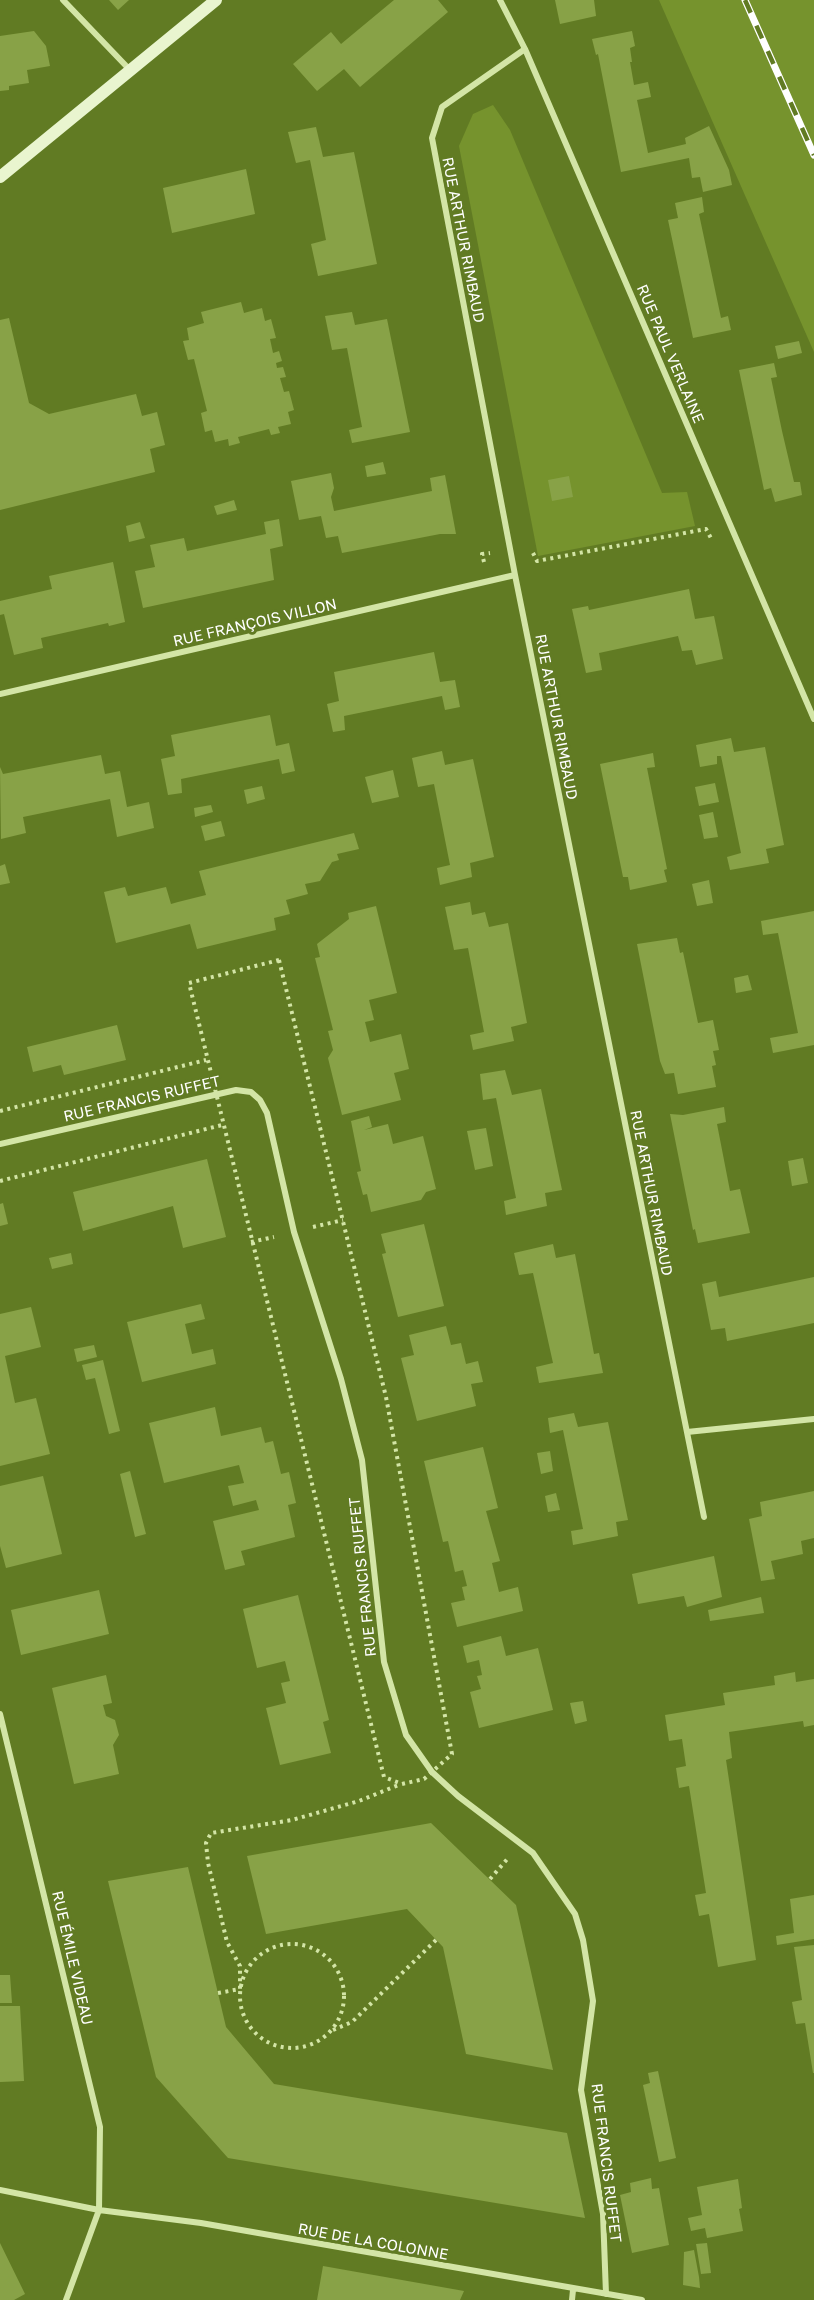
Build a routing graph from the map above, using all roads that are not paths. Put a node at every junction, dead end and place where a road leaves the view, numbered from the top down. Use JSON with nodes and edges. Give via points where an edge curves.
{"nodes":[{"id":1,"x":63,"y":0,"type":"edge"},
{"id":2,"x":216,"y":0,"type":"edge"},
{"id":3,"x":500,"y":0,"type":"edge"},
{"id":4,"x":525,"y":49,"type":"junction"},
{"id":5,"x":131,"y":70,"type":"junction"},
{"id":6,"x":0,"y":177,"type":"edge"},
{"id":7,"x":515,"y":574,"type":"junction"},
{"id":8,"x":0,"y":694,"type":"edge"},
{"id":9,"x":814,"y":719,"type":"edge"},
{"id":10,"x":0,"y":1144,"type":"edge"},
{"id":11,"x":814,"y":1419,"type":"edge"},
{"id":12,"x":687,"y":1432,"type":"junction"},
{"id":13,"x":704,"y":1516,"type":"dead end"},
{"id":14,"x":0,"y":1714,"type":"edge"},
{"id":15,"x":0,"y":2190,"type":"edge"},
{"id":16,"x":99,"y":2210,"type":"junction"},
{"id":17,"x":573,"y":2290,"type":"junction"},
{"id":18,"x":606,"y":2294,"type":"junction"},
{"id":19,"x":66,"y":2300,"type":"edge"},
{"id":20,"x":572,"y":2300,"type":"edge"},
{"id":21,"x":642,"y":2300,"type":"edge"}],
"edges":[{"from":1,"to":5,"type":"street"},
{"from":2,"to":5,"type":"street"},
{"from":3,"to":4,"type":"street","name":"RUE PAUL VERLAINE"},
{"from":4,"to":7,"type":"street","name":"RUE ARTHUR RIMBAUD","via":[[442,106],[432,138]]},
{"from":4,"to":9,"type":"street","name":"RUE PAUL VERLAINE"},
{"from":5,"to":6,"type":"street"},
{"from":7,"to":8,"type":"street","name":"RUE FRANÇOIS VILLON"},
{"from":7,"to":12,"type":"street","name":"RUE ARTHUR RIMBAUD"},
{"from":10,"to":18,"type":"street","name":"RUE FRANCIS RUFFET","via":[[215,1093],[250,1092],[267,1113],[294,1232],[341,1379],[362,1460],[384,1662],[406,1735],[432,1772],[533,1853],[575,1914],[587,1955],[593,2001],[581,2090],[603,2214]]},
{"from":11,"to":12,"type":"street"},
{"from":12,"to":13,"type":"street","name":"RUE ARTHUR RIMBAUD"},
{"from":14,"to":16,"type":"street","name":"RUE ÉMILE VIDEAU","via":[[100,2127]]},
{"from":15,"to":16,"type":"street","name":"RUE DE LA COLONNE"},
{"from":16,"to":17,"type":"street","name":"RUE DE LA COLONNE","via":[[201,2223]]},
{"from":16,"to":19,"type":"street","name":"RUE ÉMILE VIDEAU"},
{"from":17,"to":18,"type":"street","name":"RUE DE LA COLONNE"},
{"from":17,"to":20,"type":"street"},
{"from":18,"to":21,"type":"street","name":"RUE DE LA COLONNE"}]}
